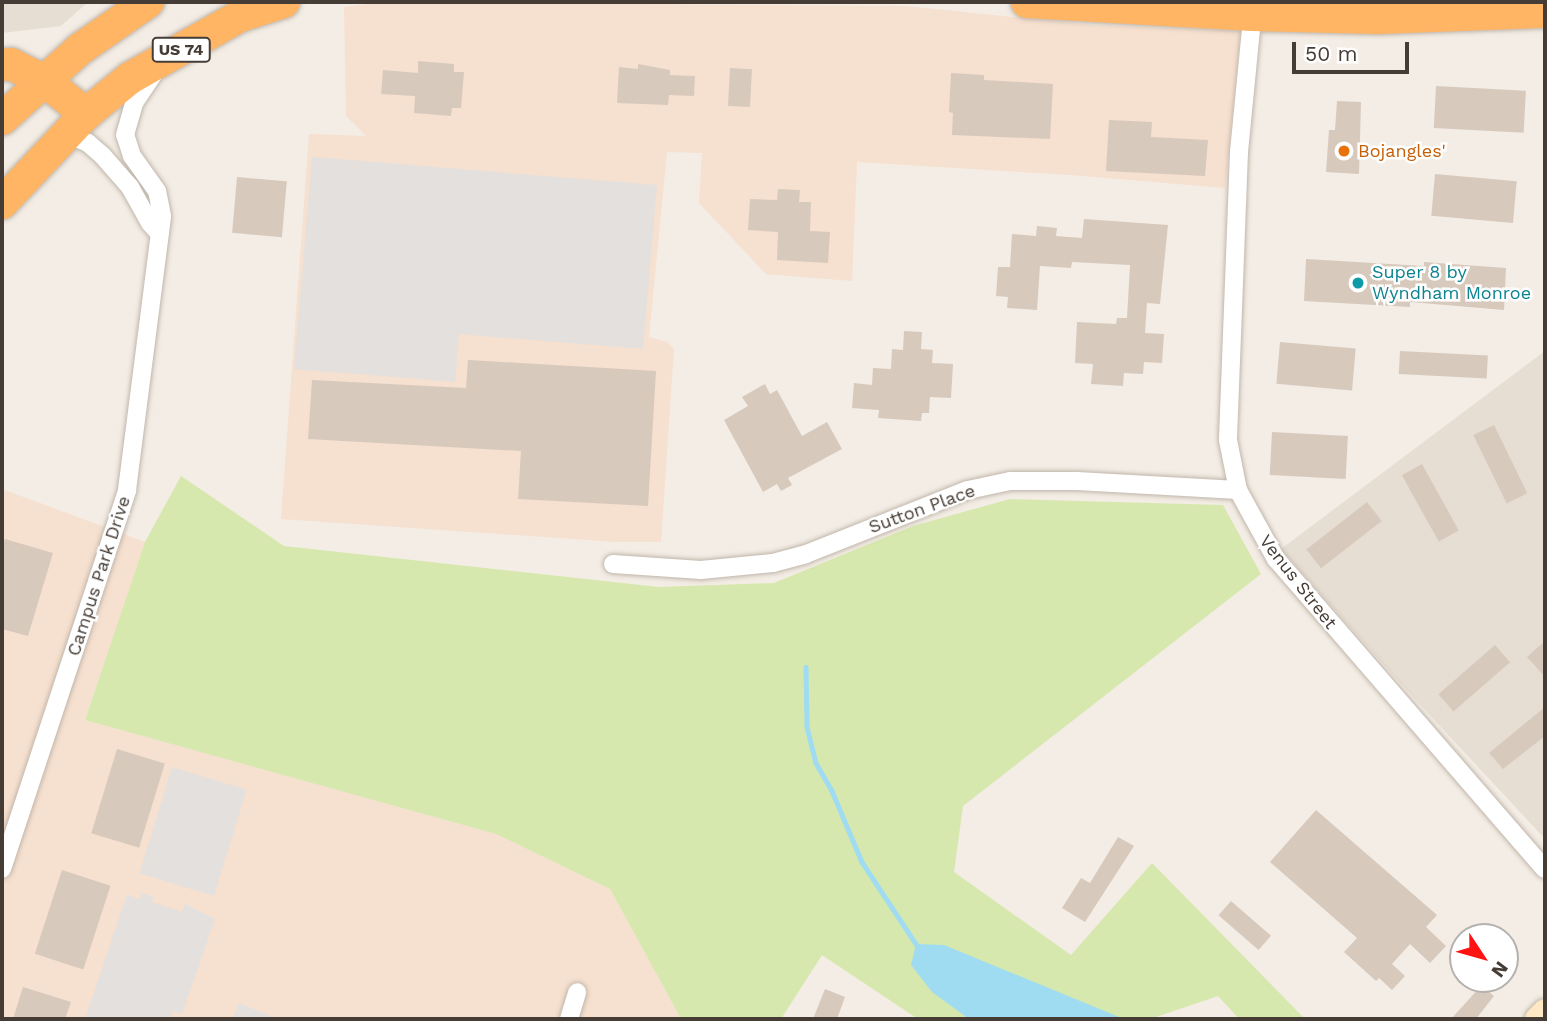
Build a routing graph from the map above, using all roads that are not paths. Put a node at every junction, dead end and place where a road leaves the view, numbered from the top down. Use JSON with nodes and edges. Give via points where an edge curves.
{"nodes":[{"id":1,"x":148,"y":2,"type":"edge"},
{"id":2,"x":284,"y":2,"type":"edge"},
{"id":3,"x":1027,"y":2,"type":"edge"},
{"id":4,"x":1254,"y":8,"type":"edge"},
{"id":5,"x":1545,"y":12,"type":"edge"},
{"id":6,"x":164,"y":59,"type":"junction"},
{"id":7,"x":2,"y":65,"type":"edge"},
{"id":8,"x":45,"y":81,"type":"junction"},
{"id":9,"x":2,"y":119,"type":"edge"},
{"id":10,"x":77,"y":124,"type":"junction"},
{"id":11,"x":2,"y":203,"type":"edge"},
{"id":12,"x":158,"y":232,"type":"junction"},
{"id":13,"x":1238,"y":490,"type":"junction"},
{"id":14,"x":613,"y":564,"type":"dead end"},
{"id":15,"x":2,"y":869,"type":"edge"},
{"id":16,"x":1545,"y":869,"type":"edge"},
{"id":17,"x":577,"y":992,"type":"dead end"},
{"id":18,"x":1545,"y":1011,"type":"edge"},
{"id":19,"x":569,"y":1019,"type":"edge"},
{"id":20,"x":1537,"y":1019,"type":"edge"}],
"edges":[{"from":1,"to":8,"type":"highway","via":[[80,49]]},
{"from":2,"to":6,"type":"highway","number":"US 74","via":[[240,16]]},
{"from":3,"to":4,"type":"highway"},
{"from":4,"to":5,"type":"highway","via":[[1377,18]]},
{"from":4,"to":13,"type":"street","name":"Venus Street","via":[[1239,152],[1228,440]]},
{"from":6,"to":10,"type":"highway","number":"US 74","via":[[131,78]]},
{"from":6,"to":12,"type":"street","name":"Campus Park Drive","via":[[134,103],[125,135],[132,156],[157,191],[162,216]]},
{"from":7,"to":8,"type":"highway","via":[[10,64]]},
{"from":8,"to":9,"type":"highway"},
{"from":8,"to":10,"type":"highway"},
{"from":10,"to":11,"type":"highway","number":"US 74"},
{"from":10,"to":12,"type":"street","via":[[88,143],[130,187]]},
{"from":12,"to":15,"type":"street","name":"Campus Park Drive","via":[[127,490]]},
{"from":13,"to":14,"type":"street","name":"Sutton Place","via":[[1010,481],[968,490],[773,563],[701,570]]},
{"from":13,"to":16,"type":"street","name":"Venus Street","via":[[1276,559]]},
{"from":17,"to":19,"type":"street"},
{"from":18,"to":20,"type":"street"}]}
